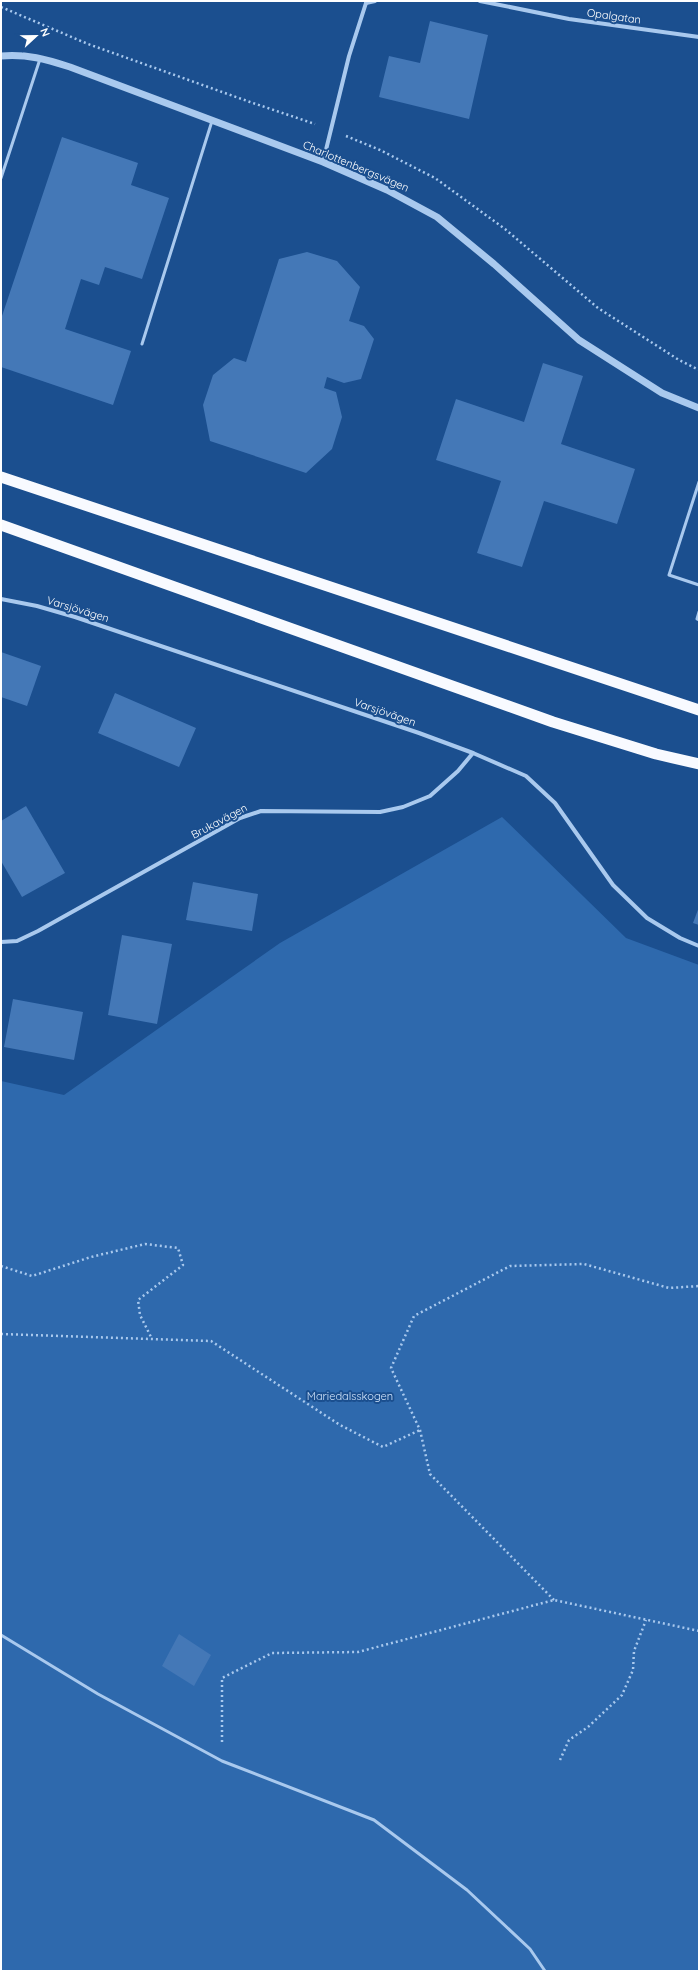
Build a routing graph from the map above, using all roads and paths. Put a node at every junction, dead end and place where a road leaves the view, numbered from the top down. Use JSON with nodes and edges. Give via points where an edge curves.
{"nodes":[{"id":1,"x":374,"y":1,"type":"edge"},
{"id":2,"x":480,"y":1,"type":"edge"},
{"id":3,"x":365,"y":2,"type":"edge"},
{"id":4,"x":699,"y":37,"type":"edge"},
{"id":5,"x":1,"y":56,"type":"edge"},
{"id":6,"x":40,"y":57,"type":"junction"},
{"id":7,"x":212,"y":121,"type":"junction"},
{"id":8,"x":323,"y":162,"type":"junction"},
{"id":9,"x":1,"y":178,"type":"edge"},
{"id":10,"x":142,"y":344,"type":"dead end"},
{"id":11,"x":699,"y":408,"type":"edge"},
{"id":12,"x":1,"y":477,"type":"edge"},
{"id":13,"x":699,"y":482,"type":"edge"},
{"id":14,"x":1,"y":525,"type":"edge"},
{"id":15,"x":699,"y":585,"type":"edge"},
{"id":16,"x":1,"y":599,"type":"edge"},
{"id":17,"x":699,"y":612,"type":"edge"},
{"id":18,"x":699,"y":620,"type":"edge"},
{"id":19,"x":699,"y":710,"type":"edge"},
{"id":20,"x":473,"y":753,"type":"junction"},
{"id":21,"x":699,"y":764,"type":"edge"},
{"id":22,"x":1,"y":942,"type":"edge"},
{"id":23,"x":699,"y":946,"type":"edge"},
{"id":24,"x":1,"y":1266,"type":"edge"},
{"id":25,"x":699,"y":1286,"type":"edge"},
{"id":26,"x":1,"y":1334,"type":"edge"},
{"id":27,"x":152,"y":1339,"type":"junction"},
{"id":28,"x":420,"y":1430,"type":"junction"},
{"id":29,"x":554,"y":1600,"type":"junction"},
{"id":30,"x":646,"y":1620,"type":"junction"},
{"id":31,"x":699,"y":1631,"type":"edge"},
{"id":32,"x":1,"y":1635,"type":"edge"},
{"id":33,"x":222,"y":1760,"type":"junction"},
{"id":34,"x":560,"y":1760,"type":"dead end"},
{"id":35,"x":545,"y":1971,"type":"edge"}],
"edges":[{"from":1,"to":3,"type":"street"},
{"from":2,"to":4,"type":"street","name":"Opalgatan","via":[[569,19]]},
{"from":3,"to":8,"type":"street"},
{"from":5,"to":6,"type":"street","name":"Charlottenbergsvägen"},
{"from":6,"to":7,"type":"street","name":"Charlottenbergsvägen"},
{"from":6,"to":9,"type":"lane"},
{"from":7,"to":8,"type":"street","name":"Charlottenbergsvägen"},
{"from":7,"to":10,"type":"lane"},
{"from":8,"to":11,"type":"street","name":"Charlottenbergsvägen","via":[[387,190],[437,217],[579,340],[662,393]]},
{"from":12,"to":19,"type":"highway"},
{"from":13,"to":15,"type":"lane","via":[[669,575]]},
{"from":14,"to":21,"type":"highway","via":[[552,722],[656,754]]},
{"from":16,"to":20,"type":"street","name":"Varsjövägen","via":[[75,617]]},
{"from":17,"to":18,"type":"lane"},
{"from":20,"to":22,"type":"street","name":"Brukavägen","via":[[458,771],[430,796],[403,807],[380,812],[261,811],[240,818],[38,931],[17,941]]},
{"from":20,"to":23,"type":"street","name":"Varsjövägen","via":[[526,776],[555,803],[613,885],[647,918]]},
{"from":24,"to":27,"type":"path","via":[[32,1276],[91,1257],[145,1244],[178,1248],[183,1265],[138,1300],[140,1315]]},
{"from":25,"to":28,"type":"path","via":[[669,1288],[584,1264],[510,1266],[414,1316],[391,1368]]},
{"from":26,"to":27,"type":"path"},
{"from":27,"to":28,"type":"path","via":[[211,1341],[340,1426],[383,1447]]},
{"from":28,"to":29,"type":"path","via":[[430,1474]]},
{"from":29,"to":30,"type":"path"},
{"from":29,"to":33,"type":"path","via":[[358,1652],[272,1653],[222,1678]]},
{"from":30,"to":31,"type":"path"},
{"from":30,"to":34,"type":"path","via":[[634,1651],[633,1670],[622,1695],[588,1727],[569,1740]]},
{"from":32,"to":33,"type":"lane","via":[[98,1694]]},
{"from":33,"to":35,"type":"lane","via":[[374,1820],[467,1890],[530,1949]]}]}
